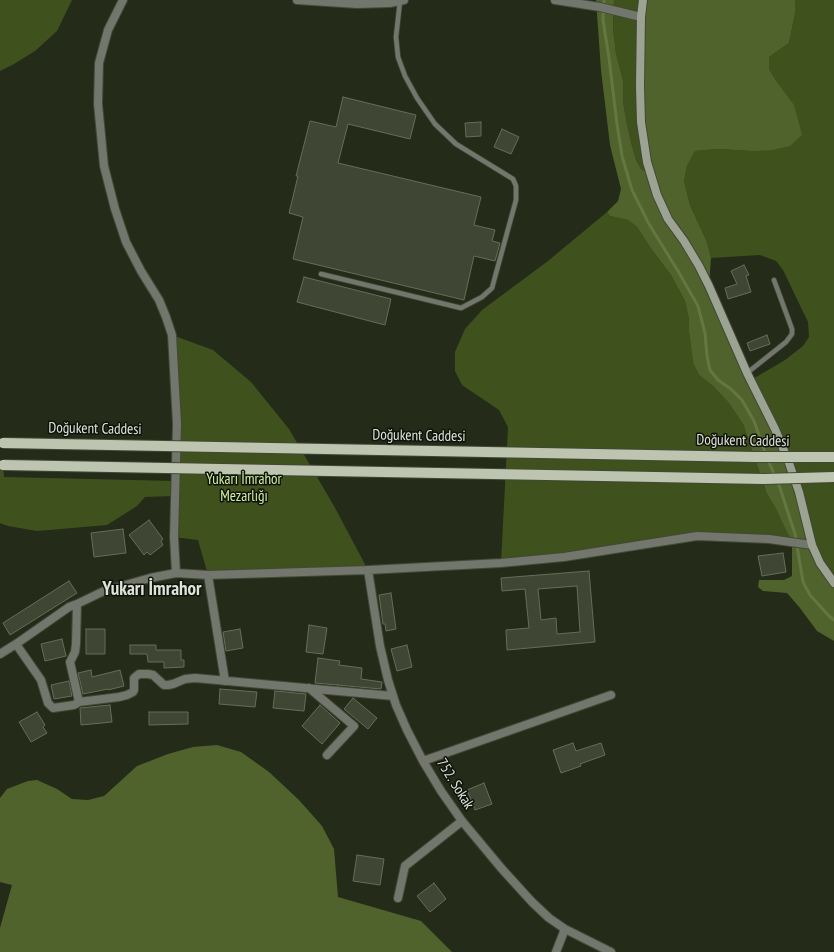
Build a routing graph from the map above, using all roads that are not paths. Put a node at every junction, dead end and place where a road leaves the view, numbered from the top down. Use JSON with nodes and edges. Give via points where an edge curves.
{"nodes":[{"id":1,"x":124,"y":0,"type":"edge"},
{"id":2,"x":297,"y":0,"type":"edge"},
{"id":3,"x":402,"y":0,"type":"edge"},
{"id":4,"x":555,"y":0,"type":"edge"},
{"id":5,"x":644,"y":0,"type":"edge"},
{"id":6,"x":311,"y":1,"type":"edge"},
{"id":7,"x":641,"y":17,"type":"junction"},
{"id":8,"x":322,"y":274,"type":"dead end"},
{"id":9,"x":774,"y":280,"type":"dead end"},
{"id":10,"x":748,"y":373,"type":"junction"},
{"id":11,"x":3,"y":443,"type":"dead end"},
{"id":12,"x":834,"y":457,"type":"edge"},
{"id":13,"x":3,"y":465,"type":"dead end"},
{"id":14,"x":834,"y":477,"type":"edge"},
{"id":15,"x":812,"y":545,"type":"junction"},
{"id":16,"x":368,"y":570,"type":"junction"},
{"id":17,"x":176,"y":573,"type":"junction"},
{"id":18,"x":208,"y":576,"type":"junction"},
{"id":19,"x":834,"y":583,"type":"edge"},
{"id":20,"x":77,"y":604,"type":"junction"},
{"id":21,"x":16,"y":644,"type":"junction"},
{"id":22,"x":0,"y":654,"type":"edge"},
{"id":23,"x":225,"y":681,"type":"junction"},
{"id":24,"x":309,"y":688,"type":"junction"},
{"id":25,"x":393,"y":696,"type":"junction"},
{"id":26,"x":611,"y":696,"type":"dead end"},
{"id":27,"x":79,"y":702,"type":"junction"},
{"id":28,"x":327,"y":755,"type":"dead end"},
{"id":29,"x":423,"y":761,"type":"junction"},
{"id":30,"x":462,"y":821,"type":"junction"},
{"id":31,"x":398,"y":898,"type":"dead end"},
{"id":32,"x":565,"y":929,"type":"junction"},
{"id":33,"x":556,"y":952,"type":"edge"},
{"id":34,"x":611,"y":952,"type":"edge"}],
"edges":[{"from":1,"to":17,"type":"street","via":[[108,30],[99,63],[98,104],[104,166],[115,209],[126,242],[159,300],[172,335],[177,424],[174,537]]},
{"from":2,"to":6,"type":"street"},
{"from":3,"to":6,"type":"street","via":[[357,4]]},
{"from":3,"to":8,"type":"lane","via":[[396,37],[398,57],[417,98],[435,124],[456,144],[513,179],[516,186],[516,200],[492,288],[482,297],[460,308]]},
{"from":4,"to":7,"type":"street"},
{"from":5,"to":7,"type":"street"},
{"from":7,"to":10,"type":"street","via":[[641,122],[651,177],[668,219],[684,241],[709,286]]},
{"from":9,"to":10,"type":"lane","via":[[792,334],[786,342]]},
{"from":10,"to":15,"type":"street","via":[[789,463]]},
{"from":11,"to":12,"type":"main road","name":"Doğukent Caddesi","bridge":true},
{"from":13,"to":14,"type":"main road","bridge":true,"via":[[756,479]]},
{"from":15,"to":16,"type":"street","via":[[769,539],[697,536],[564,557]]},
{"from":15,"to":19,"type":"street","via":[[820,563]]},
{"from":16,"to":18,"type":"street"},
{"from":16,"to":25,"type":"street","name":"752. Sokak","via":[[380,646]]},
{"from":17,"to":18,"type":"street"},
{"from":17,"to":20,"type":"street","via":[[104,591]]},
{"from":18,"to":23,"type":"street"},
{"from":20,"to":21,"type":"street"},
{"from":20,"to":27,"type":"street","via":[[76,644],[70,662]]},
{"from":21,"to":22,"type":"street"},
{"from":21,"to":27,"type":"street","via":[[41,680],[50,706],[56,708]]},
{"from":23,"to":24,"type":"street"},
{"from":23,"to":27,"type":"street","via":[[195,678],[164,685],[153,676],[139,674],[134,678],[133,692],[127,695]]},
{"from":24,"to":25,"type":"street"},
{"from":24,"to":28,"type":"street","via":[[354,726]]},
{"from":25,"to":29,"type":"street","name":"752. Sokak"},
{"from":26,"to":29,"type":"street"},
{"from":29,"to":30,"type":"street","name":"752. Sokak"},
{"from":30,"to":31,"type":"street","via":[[404,866]]},
{"from":30,"to":32,"type":"street","name":"752. Sokak","via":[[532,902]]},
{"from":32,"to":33,"type":"street"},
{"from":32,"to":34,"type":"street","name":"752. Sokak"}]}
